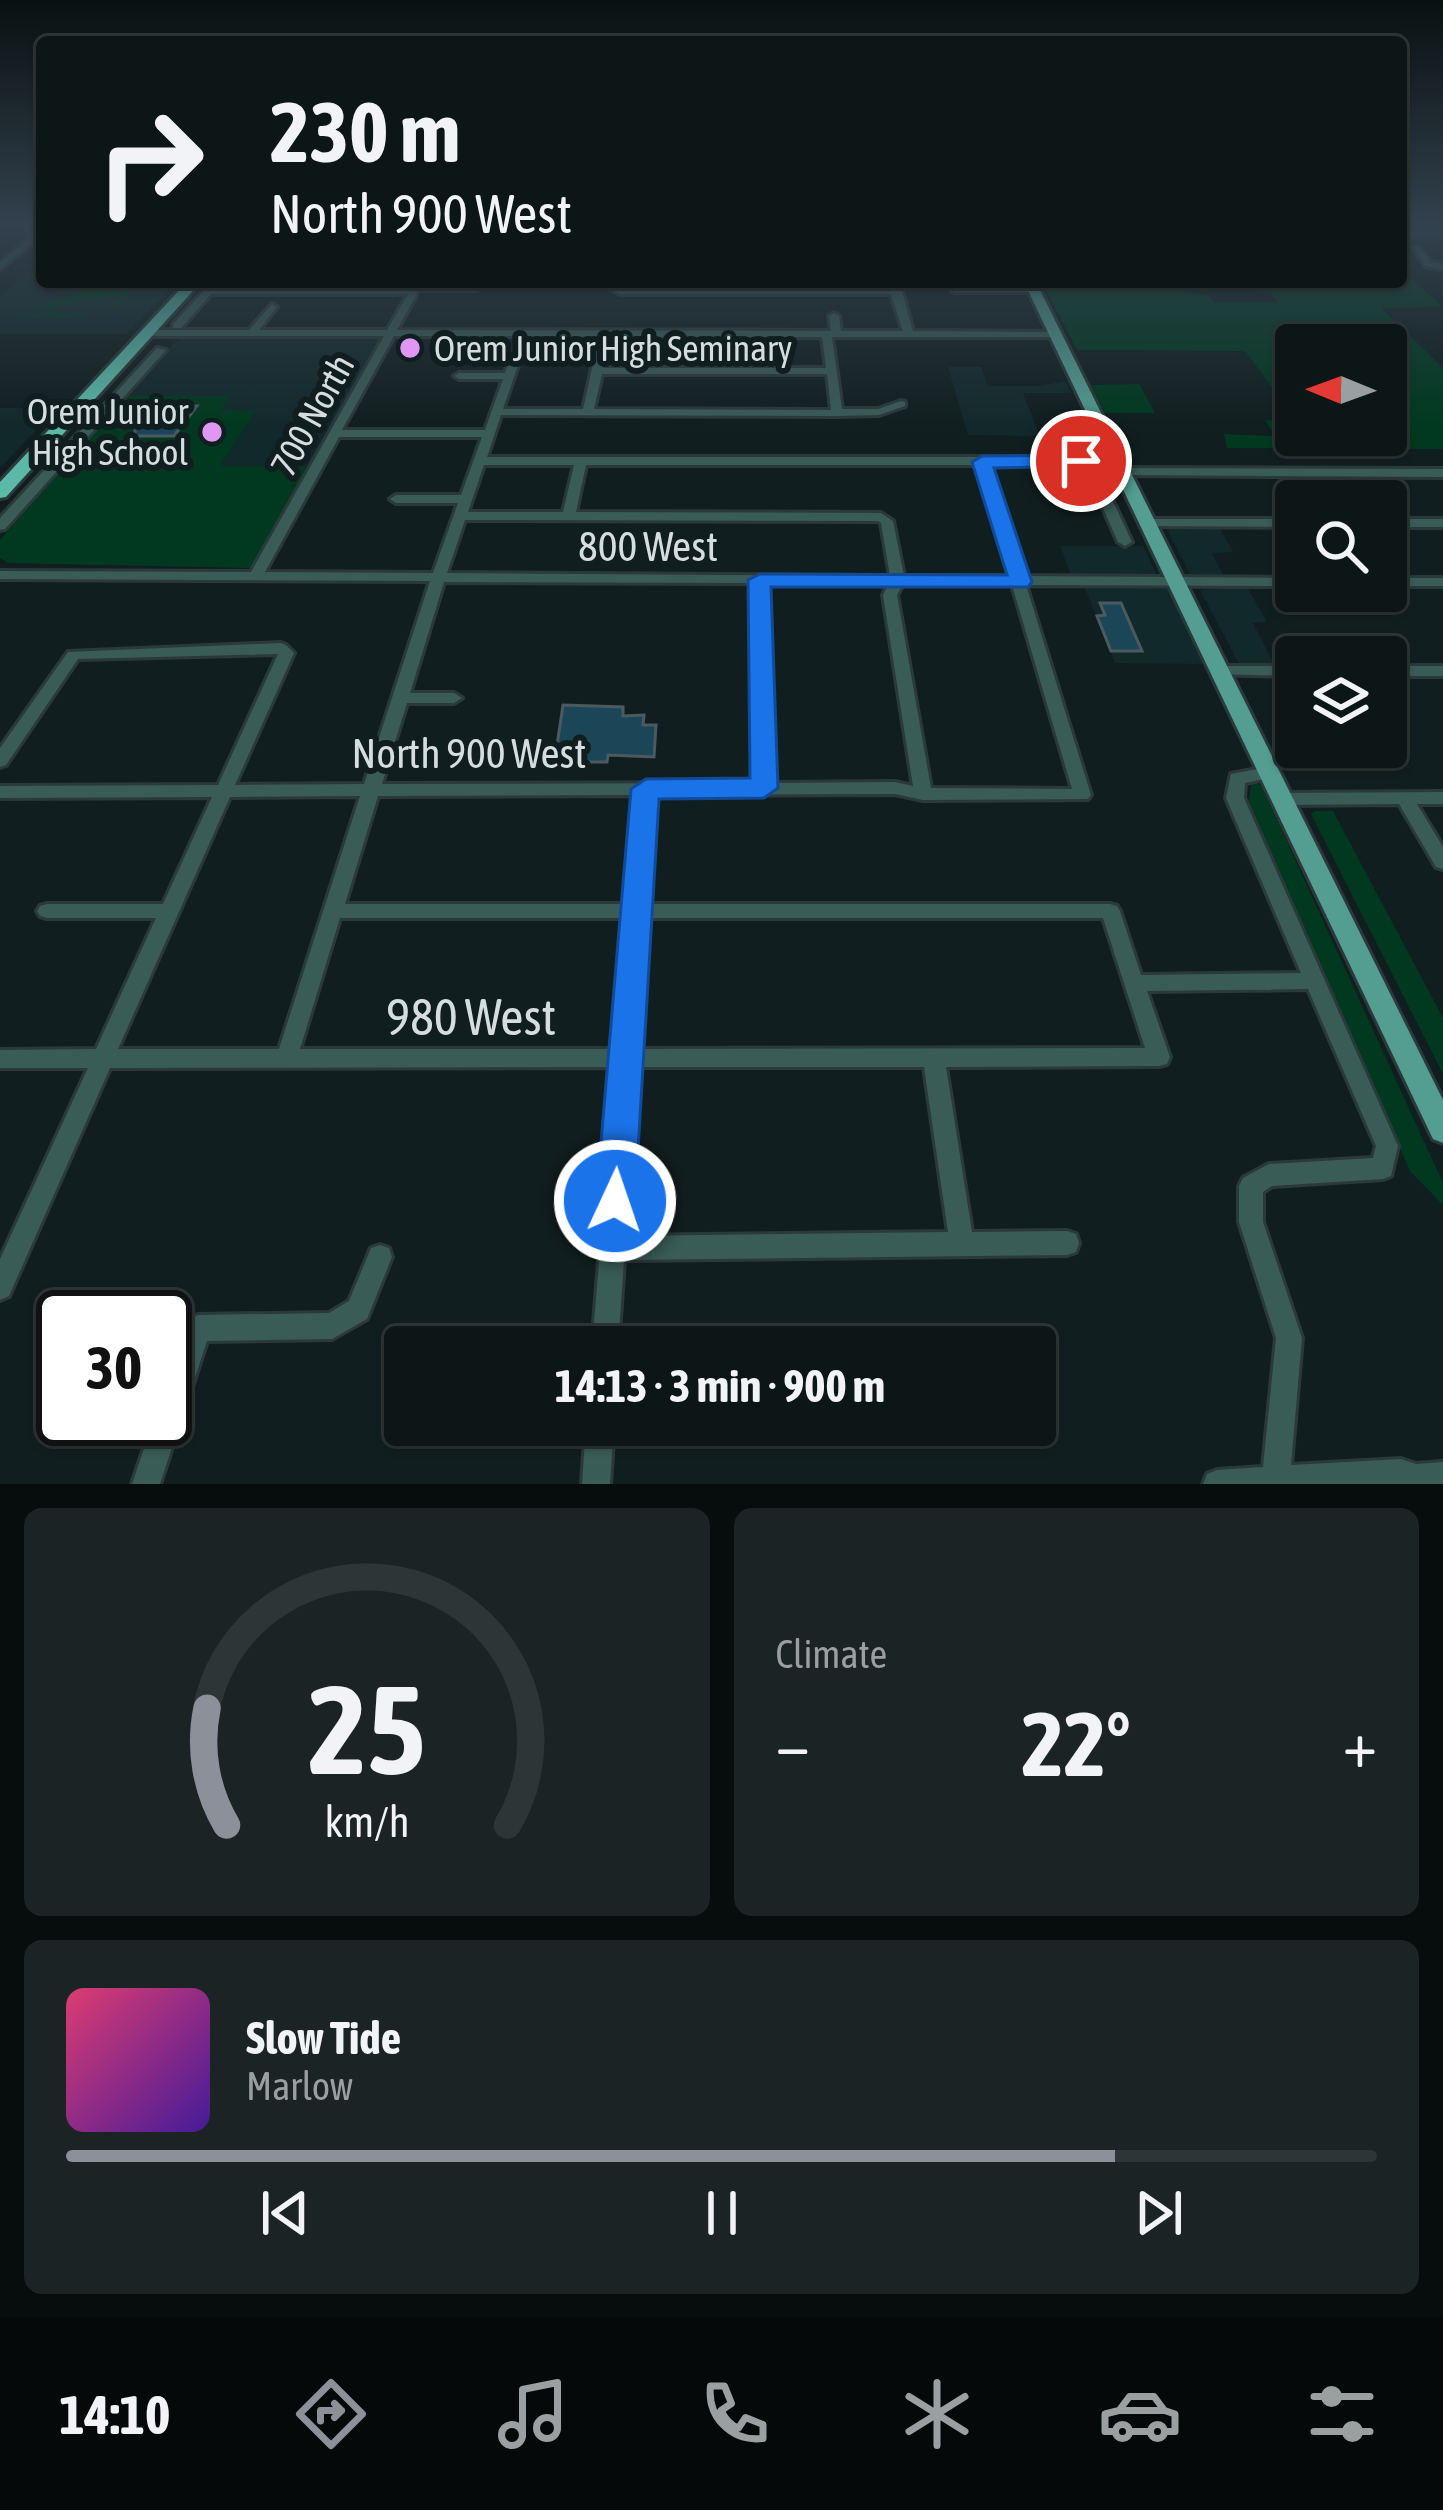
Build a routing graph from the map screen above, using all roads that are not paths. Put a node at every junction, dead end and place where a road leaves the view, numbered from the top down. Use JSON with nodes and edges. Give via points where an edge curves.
{"nodes":[{"id":1,"x":200,"y":290,"type":"edge"},
{"id":2,"x":203,"y":290,"type":"edge"},
{"id":3,"x":414,"y":290,"type":"edge"},
{"id":4,"x":895,"y":290,"type":"edge"},
{"id":5,"x":1034,"y":290,"type":"edge"},
{"id":6,"x":272,"y":308,"type":"dead end"},
{"id":7,"x":834,"y":316,"type":"dead end"},
{"id":8,"x":177,"y":330,"type":"junction"},
{"id":9,"x":146,"y":334,"type":"junction"},
{"id":10,"x":251,"y":334,"type":"junction"},
{"id":11,"x":393,"y":334,"type":"junction"},
{"id":12,"x":524,"y":334,"type":"junction"},
{"id":13,"x":605,"y":334,"type":"junction"},
{"id":14,"x":832,"y":334,"type":"junction"},
{"id":15,"x":909,"y":334,"type":"junction"},
{"id":16,"x":1054,"y":334,"type":"junction"},
{"id":17,"x":161,"y":350,"type":"dead end"},
{"id":18,"x":597,"y":370,"type":"junction"},
{"id":19,"x":831,"y":370,"type":"junction"},
{"id":20,"x":459,"y":376,"type":"dead end"},
{"id":21,"x":509,"y":376,"type":"junction"},
{"id":22,"x":901,"y":404,"type":"dead end"},
{"id":23,"x":496,"y":412,"type":"junction"},
{"id":24,"x":588,"y":412,"type":"junction"},
{"id":25,"x":837,"y":413,"type":"junction"},
{"id":26,"x":489,"y":433,"type":"junction"},
{"id":27,"x":336,"y":434,"type":"junction"},
{"id":28,"x":1079,"y":439,"type":"dead end"},
{"id":29,"x":479,"y":461,"type":"junction"},
{"id":30,"x":1089,"y":461,"type":"junction"},
{"id":31,"x":581,"y":462,"type":"junction"},
{"id":32,"x":982,"y":462,"type":"junction"},
{"id":33,"x":1119,"y":466,"type":"junction"},
{"id":34,"x":1443,"y":473,"type":"edge"},
{"id":35,"x":0,"y":494,"type":"edge"},
{"id":36,"x":465,"y":499,"type":"junction"},
{"id":37,"x":396,"y":500,"type":"dead end"},
{"id":38,"x":460,"y":517,"type":"junction"},
{"id":39,"x":568,"y":517,"type":"junction"},
{"id":40,"x":1146,"y":523,"type":"junction"},
{"id":41,"x":1275,"y":523,"type":"edge"},
{"id":42,"x":1407,"y":523,"type":"edge"},
{"id":43,"x":1443,"y":523,"type":"edge"},
{"id":44,"x":0,"y":526,"type":"edge"},
{"id":45,"x":1125,"y":542,"type":"dead end"},
{"id":46,"x":4,"y":572,"type":"edge"},
{"id":47,"x":256,"y":576,"type":"junction"},
{"id":48,"x":438,"y":578,"type":"junction"},
{"id":49,"x":760,"y":580,"type":"junction"},
{"id":50,"x":898,"y":581,"type":"junction"},
{"id":51,"x":1020,"y":582,"type":"junction"},
{"id":52,"x":1275,"y":582,"type":"edge"},
{"id":53,"x":1407,"y":582,"type":"edge"},
{"id":54,"x":1443,"y":582,"type":"edge"},
{"id":55,"x":1176,"y":583,"type":"junction"},
{"id":56,"x":1220,"y":670,"type":"junction"},
{"id":57,"x":1275,"y":671,"type":"edge"},
{"id":58,"x":1407,"y":671,"type":"edge"},
{"id":59,"x":1443,"y":671,"type":"edge"},
{"id":60,"x":402,"y":698,"type":"junction"},
{"id":61,"x":454,"y":698,"type":"dead end"},
{"id":62,"x":0,"y":761,"type":"edge"},
{"id":63,"x":1268,"y":773,"type":"junction"},
{"id":64,"x":764,"y":788,"type":"junction"},
{"id":65,"x":374,"y":789,"type":"junction"},
{"id":66,"x":646,"y":789,"type":"junction"},
{"id":67,"x":226,"y":790,"type":"junction"},
{"id":68,"x":0,"y":792,"type":"edge"},
{"id":69,"x":923,"y":794,"type":"junction"},
{"id":70,"x":1443,"y":798,"type":"edge"},
{"id":71,"x":1282,"y":799,"type":"junction"},
{"id":72,"x":1406,"y":801,"type":"junction"},
{"id":73,"x":1443,"y":862,"type":"edge"},
{"id":74,"x":170,"y":910,"type":"junction"},
{"id":75,"x":47,"y":911,"type":"dead end"},
{"id":76,"x":335,"y":911,"type":"junction"},
{"id":77,"x":638,"y":911,"type":"junction"},
{"id":78,"x":1315,"y":981,"type":"junction"},
{"id":79,"x":1134,"y":983,"type":"junction"},
{"id":80,"x":102,"y":1059,"type":"junction"},
{"id":81,"x":934,"y":1059,"type":"junction"},
{"id":82,"x":0,"y":1060,"type":"edge"},
{"id":83,"x":286,"y":1060,"type":"junction"},
{"id":84,"x":624,"y":1061,"type":"junction"},
{"id":85,"x":1443,"y":1130,"type":"edge"},
{"id":86,"x":1067,"y":1243,"type":"dead end"},
{"id":87,"x":962,"y":1244,"type":"junction"},
{"id":88,"x":612,"y":1248,"type":"junction"},
{"id":89,"x":380,"y":1257,"type":"dead end"},
{"id":90,"x":0,"y":1286,"type":"edge"},
{"id":91,"x":606,"y":1326,"type":"edge"},
{"id":92,"x":599,"y":1446,"type":"edge"},
{"id":93,"x":1443,"y":1476,"type":"edge"},
{"id":94,"x":1276,"y":1479,"type":"junction"},
{"id":95,"x":146,"y":1484,"type":"edge"},
{"id":96,"x":596,"y":1484,"type":"edge"},
{"id":97,"x":1216,"y":1484,"type":"edge"}],
"edges":[{"from":1,"to":9,"type":"highway"},
{"from":2,"to":8,"type":"street"},
{"from":3,"to":11,"type":"street","name":"700 North"},
{"from":4,"to":15,"type":"street"},
{"from":5,"to":16,"type":"main road"},
{"from":6,"to":10,"type":"street"},
{"from":7,"to":14,"type":"street"},
{"from":8,"to":9,"type":"street"},
{"from":8,"to":10,"type":"street"},
{"from":9,"to":35,"type":"highway"},
{"from":10,"to":11,"type":"street"},
{"from":11,"to":12,"type":"street"},
{"from":11,"to":27,"type":"street","name":"700 North"},
{"from":12,"to":13,"type":"street"},
{"from":12,"to":21,"type":"street"},
{"from":13,"to":14,"type":"street"},
{"from":13,"to":18,"type":"street"},
{"from":14,"to":15,"type":"street"},
{"from":14,"to":19,"type":"street"},
{"from":15,"to":16,"type":"street"},
{"from":16,"to":33,"type":"main road"},
{"from":17,"to":44,"type":"street"},
{"from":18,"to":19,"type":"street"},
{"from":18,"to":24,"type":"street"},
{"from":19,"to":25,"type":"street"},
{"from":20,"to":21,"type":"street"},
{"from":21,"to":23,"type":"street"},
{"from":22,"to":25,"type":"street"},
{"from":23,"to":24,"type":"street"},
{"from":23,"to":26,"type":"street"},
{"from":24,"to":25,"type":"street"},
{"from":26,"to":27,"type":"street"},
{"from":26,"to":29,"type":"street"},
{"from":27,"to":47,"type":"street","name":"700 North"},
{"from":28,"to":30,"type":"street"},
{"from":29,"to":31,"type":"street"},
{"from":29,"to":36,"type":"street"},
{"from":30,"to":32,"type":"street"},
{"from":30,"to":33,"type":"street"},
{"from":30,"to":45,"type":"street"},
{"from":31,"to":32,"type":"street"},
{"from":31,"to":39,"type":"street"},
{"from":32,"to":51,"type":"street"},
{"from":33,"to":34,"type":"street"},
{"from":33,"to":40,"type":"main road"},
{"from":36,"to":37,"type":"street"},
{"from":36,"to":38,"type":"street"},
{"from":38,"to":39,"type":"street"},
{"from":38,"to":48,"type":"street"},
{"from":39,"to":50,"type":"street","via":[[881,517]]},
{"from":40,"to":41,"type":"street"},
{"from":40,"to":55,"type":"main road"},
{"from":42,"to":43,"type":"street"},
{"from":46,"to":47,"type":"street","name":"800 West"},
{"from":47,"to":48,"type":"street","name":"800 West"},
{"from":48,"to":49,"type":"street","name":"800 West"},
{"from":48,"to":60,"type":"street"},
{"from":49,"to":50,"type":"street","name":"800 West"},
{"from":49,"to":64,"type":"street"},
{"from":50,"to":51,"type":"street","name":"800 West"},
{"from":50,"to":69,"type":"street","via":[[890,595]]},
{"from":51,"to":55,"type":"street","name":"800 West"},
{"from":51,"to":69,"type":"street","name":"North 900 West","via":[[1082,795]]},
{"from":52,"to":55,"type":"street","name":"800 West"},
{"from":53,"to":54,"type":"street"},
{"from":55,"to":56,"type":"main road"},
{"from":56,"to":57,"type":"street"},
{"from":56,"to":63,"type":"main road"},
{"from":58,"to":59,"type":"street"},
{"from":60,"to":61,"type":"street"},
{"from":60,"to":65,"type":"street"},
{"from":62,"to":67,"type":"street","via":[[73,655],[281,648],[286,652]]},
{"from":63,"to":71,"type":"main road"},
{"from":63,"to":78,"type":"street","via":[[1237,778],[1235,798]]},
{"from":64,"to":66,"type":"street","name":"North 900 West"},
{"from":64,"to":69,"type":"street","name":"North 900 West"},
{"from":65,"to":66,"type":"street","name":"North 900 West"},
{"from":65,"to":67,"type":"street","name":"North 900 West"},
{"from":65,"to":76,"type":"street"},
{"from":66,"to":77,"type":"street"},
{"from":67,"to":68,"type":"street","name":"North 900 West"},
{"from":67,"to":74,"type":"street"},
{"from":70,"to":72,"type":"street"},
{"from":71,"to":72,"type":"street"},
{"from":71,"to":85,"type":"main road"},
{"from":72,"to":73,"type":"street"},
{"from":74,"to":75,"type":"street"},
{"from":74,"to":80,"type":"street"},
{"from":76,"to":77,"type":"street"},
{"from":76,"to":83,"type":"street"},
{"from":77,"to":79,"type":"street","via":[[1110,911]]},
{"from":77,"to":84,"type":"street"},
{"from":78,"to":79,"type":"street"},
{"from":78,"to":94,"type":"street","via":[[1387,1146],[1383,1168],[1269,1175],[1251,1186],[1251,1222],[1289,1338]]},
{"from":79,"to":81,"type":"street","name":"980 West","via":[[1159,1058]]},
{"from":80,"to":82,"type":"street","name":"980 West"},
{"from":80,"to":83,"type":"street","name":"980 West"},
{"from":80,"to":90,"type":"street"},
{"from":81,"to":84,"type":"street","name":"980 West"},
{"from":81,"to":87,"type":"street"},
{"from":83,"to":84,"type":"street","name":"980 West"},
{"from":84,"to":88,"type":"street"},
{"from":86,"to":87,"type":"street"},
{"from":87,"to":88,"type":"street"},
{"from":88,"to":91,"type":"street"},
{"from":89,"to":95,"type":"street","via":[[358,1310],[332,1326],[199,1328]]},
{"from":92,"to":96,"type":"street"},
{"from":93,"to":94,"type":"street"},
{"from":94,"to":97,"type":"street"}]}
